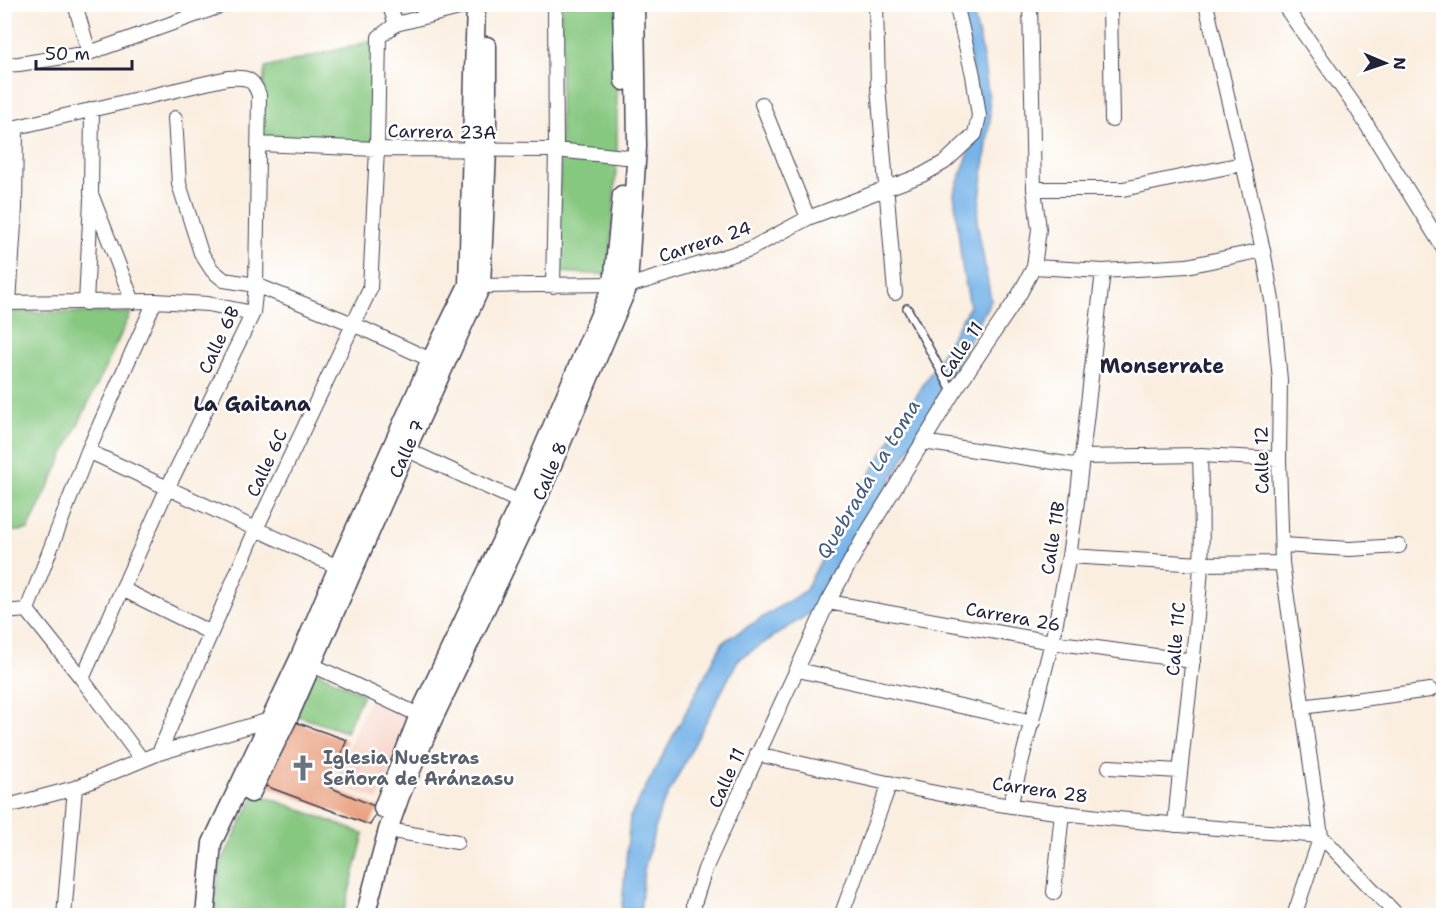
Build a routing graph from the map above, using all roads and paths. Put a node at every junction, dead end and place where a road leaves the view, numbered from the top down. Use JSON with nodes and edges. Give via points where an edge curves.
{"nodes":[{"id":1,"x":75,"y":4,"type":"edge"},
{"id":2,"x":389,"y":4,"type":"edge"},
{"id":3,"x":476,"y":4,"type":"edge"},
{"id":4,"x":488,"y":4,"type":"edge"},
{"id":5,"x":555,"y":4,"type":"edge"},
{"id":6,"x":622,"y":4,"type":"edge"},
{"id":7,"x":635,"y":4,"type":"edge"},
{"id":8,"x":876,"y":4,"type":"edge"},
{"id":9,"x":956,"y":4,"type":"edge"},
{"id":10,"x":1030,"y":4,"type":"edge"},
{"id":11,"x":1110,"y":4,"type":"edge"},
{"id":12,"x":1206,"y":4,"type":"edge"},
{"id":13,"x":1283,"y":4,"type":"edge"},
{"id":14,"x":217,"y":6,"type":"edge"},
{"id":15,"x":396,"y":24,"type":"junction"},
{"id":16,"x":89,"y":54,"type":"junction"},
{"id":17,"x":4,"y":65,"type":"edge"},
{"id":18,"x":762,"y":104,"type":"dead end"},
{"id":19,"x":92,"y":109,"type":"junction"},
{"id":20,"x":175,"y":118,"type":"dead end"},
{"id":21,"x":1113,"y":120,"type":"dead end"},
{"id":22,"x":10,"y":128,"type":"edge"},
{"id":23,"x":259,"y":144,"type":"junction"},
{"id":24,"x":377,"y":149,"type":"junction"},
{"id":25,"x":480,"y":150,"type":"junction"},
{"id":26,"x":556,"y":150,"type":"junction"},
{"id":27,"x":625,"y":158,"type":"junction"},
{"id":28,"x":1242,"y":164,"type":"junction"},
{"id":29,"x":886,"y":189,"type":"junction"},
{"id":30,"x":1034,"y":189,"type":"junction"},
{"id":31,"x":91,"y":194,"type":"junction"},
{"id":32,"x":808,"y":218,"type":"junction"},
{"id":33,"x":1443,"y":249,"type":"edge"},
{"id":34,"x":1263,"y":250,"type":"junction"},
{"id":35,"x":1034,"y":267,"type":"junction"},
{"id":36,"x":1103,"y":271,"type":"junction"},
{"id":37,"x":256,"y":285,"type":"junction"},
{"id":38,"x":620,"y":285,"type":"junction"},
{"id":39,"x":474,"y":286,"type":"junction"},
{"id":40,"x":553,"y":286,"type":"junction"},
{"id":41,"x":895,"y":293,"type":"dead end"},
{"id":42,"x":156,"y":301,"type":"junction"},
{"id":43,"x":133,"y":302,"type":"junction"},
{"id":44,"x":7,"y":303,"type":"edge"},
{"id":45,"x":86,"y":303,"type":"junction"},
{"id":46,"x":907,"y":308,"type":"dead end"},
{"id":47,"x":253,"y":313,"type":"junction"},
{"id":48,"x":353,"y":324,"type":"junction"},
{"id":49,"x":431,"y":360,"type":"junction"},
{"id":50,"x":953,"y":393,"type":"junction"},
{"id":51,"x":923,"y":441,"type":"junction"},
{"id":52,"x":400,"y":447,"type":"junction"},
{"id":53,"x":88,"y":451,"type":"junction"},
{"id":54,"x":1200,"y":455,"type":"junction"},
{"id":55,"x":1279,"y":459,"type":"junction"},
{"id":56,"x":1081,"y":461,"type":"junction"},
{"id":57,"x":168,"y":487,"type":"junction"},
{"id":58,"x":520,"y":502,"type":"junction"},
{"id":59,"x":256,"y":529,"type":"junction"},
{"id":60,"x":1282,"y":545,"type":"junction"},
{"id":61,"x":1399,"y":546,"type":"dead end"},
{"id":62,"x":1069,"y":556,"type":"junction"},
{"id":63,"x":1282,"y":563,"type":"junction"},
{"id":64,"x":1201,"y":564,"type":"junction"},
{"id":65,"x":338,"y":567,"type":"junction"},
{"id":66,"x":122,"y":589,"type":"junction"},
{"id":67,"x":828,"y":602,"type":"junction"},
{"id":68,"x":27,"y":610,"type":"junction"},
{"id":69,"x":4,"y":612,"type":"edge"},
{"id":70,"x":211,"y":633,"type":"junction"},
{"id":71,"x":1052,"y":642,"type":"junction"},
{"id":72,"x":1193,"y":661,"type":"junction"},
{"id":73,"x":306,"y":662,"type":"junction"},
{"id":74,"x":798,"y":670,"type":"junction"},
{"id":75,"x":82,"y":679,"type":"junction"},
{"id":76,"x":1430,"y":690,"type":"dead end"},
{"id":77,"x":1302,"y":707,"type":"junction"},
{"id":78,"x":419,"y":715,"type":"junction"},
{"id":79,"x":280,"y":718,"type":"junction"},
{"id":80,"x":1033,"y":722,"type":"junction"},
{"id":81,"x":159,"y":753,"type":"junction"},
{"id":82,"x":757,"y":754,"type":"junction"},
{"id":83,"x":142,"y":760,"type":"junction"},
{"id":84,"x":1109,"y":767,"type":"dead end"},
{"id":85,"x":1179,"y":771,"type":"junction"},
{"id":86,"x":890,"y":783,"type":"junction"},
{"id":87,"x":75,"y":788,"type":"junction"},
{"id":88,"x":4,"y":790,"type":"edge"},
{"id":89,"x":1010,"y":806,"type":"junction"},
{"id":90,"x":6,"y":807,"type":"edge"},
{"id":91,"x":1062,"y":812,"type":"junction"},
{"id":92,"x":1175,"y":825,"type":"junction"},
{"id":93,"x":388,"y":830,"type":"junction"},
{"id":94,"x":1321,"y":836,"type":"junction"},
{"id":95,"x":457,"y":842,"type":"dead end"},
{"id":96,"x":1054,"y":892,"type":"dead end"},
{"id":97,"x":64,"y":915,"type":"edge"},
{"id":98,"x":205,"y":915,"type":"edge"},
{"id":99,"x":352,"y":915,"type":"edge"},
{"id":100,"x":365,"y":915,"type":"edge"},
{"id":101,"x":694,"y":915,"type":"edge"},
{"id":102,"x":841,"y":915,"type":"edge"},
{"id":103,"x":1294,"y":915,"type":"edge"},
{"id":104,"x":1398,"y":915,"type":"edge"}],
"edges":[{"from":1,"to":16,"type":"street"},
{"from":2,"to":15,"type":"street"},
{"from":3,"to":15,"type":"street"},
{"from":3,"to":25,"type":"main road","name":"Calle 7"},
{"from":4,"to":25,"type":"main road","name":"Calle 7"},
{"from":5,"to":26,"type":"street"},
{"from":6,"to":27,"type":"main road","name":"Calle 8"},
{"from":7,"to":38,"type":"main road","name":"Calle 8","via":[[637,147]]},
{"from":8,"to":29,"type":"street"},
{"from":9,"to":29,"type":"street","name":"Carrera 24","via":[[979,116],[975,134],[945,162]]},
{"from":10,"to":30,"type":"street","name":"Calle 11"},
{"from":11,"to":21,"type":"street"},
{"from":12,"to":28,"type":"street","name":"Calle 12"},
{"from":13,"to":33,"type":"street","via":[[1357,109]]},
{"from":14,"to":16,"type":"street"},
{"from":15,"to":24,"type":"street","name":"Calle 6C","via":[[380,37]]},
{"from":16,"to":17,"type":"street"},
{"from":18,"to":32,"type":"street"},
{"from":19,"to":22,"type":"street"},
{"from":19,"to":23,"type":"street","name":"Calle 6B","via":[[242,77],[255,85],[259,95]]},
{"from":19,"to":31,"type":"street"},
{"from":20,"to":37,"type":"street","via":[[179,184],[201,254],[224,280]]},
{"from":22,"to":44,"type":"street","via":[[15,208]]},
{"from":23,"to":24,"type":"street","name":"Carrera 23A"},
{"from":23,"to":37,"type":"street","name":"Calle 6B"},
{"from":24,"to":25,"type":"street","name":"Carrera 23A"},
{"from":24,"to":48,"type":"street","name":"Calle 6C","via":[[370,289]]},
{"from":25,"to":26,"type":"street","name":"Carrera 23A"},
{"from":25,"to":39,"type":"main road","name":"Calle 7"},
{"from":26,"to":27,"type":"street","name":"Carrera 23A"},
{"from":26,"to":40,"type":"street"},
{"from":27,"to":38,"type":"main road","name":"Calle 8"},
{"from":28,"to":30,"type":"street","via":[[1123,189]]},
{"from":28,"to":34,"type":"street","name":"Calle 12"},
{"from":29,"to":32,"type":"street","name":"Carrera 24"},
{"from":29,"to":41,"type":"street"},
{"from":30,"to":35,"type":"street","name":"Calle 11","via":[[1039,229]]},
{"from":31,"to":43,"type":"street"},
{"from":31,"to":45,"type":"street"},
{"from":32,"to":38,"type":"street","name":"Carrera 24","via":[[750,249]]},
{"from":34,"to":36,"type":"street","via":[[1187,266]]},
{"from":34,"to":55,"type":"street","name":"Calle 12","via":[[1280,380]]},
{"from":35,"to":36,"type":"street"},
{"from":35,"to":50,"type":"street","name":"Calle 11"},
{"from":36,"to":56,"type":"street","name":"Calle 11B"},
{"from":37,"to":47,"type":"street","name":"Calle 6B"},
{"from":37,"to":48,"type":"street"},
{"from":38,"to":40,"type":"street","name":"Carrera 24"},
{"from":38,"to":58,"type":"main road","name":"Calle 8"},
{"from":38,"to":93,"type":"main road","name":"Calle 8","via":[[535,505],[432,722]]},
{"from":39,"to":40,"type":"street","name":"Carrera 24"},
{"from":39,"to":49,"type":"main road","name":"Calle 7"},
{"from":39,"to":52,"type":"main road","name":"Calle 7"},
{"from":42,"to":43,"type":"street"},
{"from":42,"to":47,"type":"street","via":[[208,304]]},
{"from":42,"to":53,"type":"street"},
{"from":43,"to":45,"type":"street"},
{"from":44,"to":45,"type":"street"},
{"from":46,"to":50,"type":"lane"},
{"from":47,"to":57,"type":"street","name":"Calle 6B"},
{"from":48,"to":49,"type":"street"},
{"from":48,"to":59,"type":"street","name":"Calle 6C"},
{"from":49,"to":52,"type":"main road","name":"Calle 7"},
{"from":50,"to":51,"type":"street","name":"Calle 11"},
{"from":51,"to":56,"type":"street"},
{"from":51,"to":67,"type":"street","name":"Calle 11"},
{"from":52,"to":58,"type":"street"},
{"from":52,"to":65,"type":"main road","name":"Calle 7"},
{"from":52,"to":73,"type":"main road","name":"Calle 7"},
{"from":53,"to":57,"type":"street"},
{"from":53,"to":68,"type":"street"},
{"from":54,"to":55,"type":"street"},
{"from":54,"to":56,"type":"street"},
{"from":54,"to":64,"type":"street","name":"Calle 11C"},
{"from":55,"to":60,"type":"street","name":"Calle 12"},
{"from":56,"to":62,"type":"street","name":"Calle 11B"},
{"from":57,"to":59,"type":"street"},
{"from":57,"to":66,"type":"street","name":"Calle 6B"},
{"from":58,"to":78,"type":"main road","name":"Calle 8"},
{"from":59,"to":65,"type":"street"},
{"from":59,"to":70,"type":"street","name":"Calle 6C"},
{"from":60,"to":61,"type":"street","via":[[1350,549]]},
{"from":60,"to":63,"type":"street","name":"Calle 12"},
{"from":62,"to":64,"type":"street"},
{"from":62,"to":71,"type":"street","name":"Calle 11B"},
{"from":63,"to":64,"type":"street"},
{"from":63,"to":77,"type":"street","name":"Calle 12"},
{"from":64,"to":72,"type":"street","name":"Calle 11C"},
{"from":65,"to":73,"type":"main road","name":"Calle 7"},
{"from":66,"to":70,"type":"street"},
{"from":66,"to":75,"type":"street","name":"Calle 6B"},
{"from":67,"to":71,"type":"street","name":"Carrera 26"},
{"from":67,"to":74,"type":"street","name":"Calle 11"},
{"from":68,"to":69,"type":"street"},
{"from":68,"to":75,"type":"street"},
{"from":70,"to":81,"type":"street","name":"Calle 6C"},
{"from":71,"to":72,"type":"street","name":"Carrera 26"},
{"from":71,"to":80,"type":"street","name":"Calle 11B"},
{"from":72,"to":85,"type":"street","name":"Calle 11C"},
{"from":73,"to":78,"type":"street"},
{"from":73,"to":79,"type":"main road","name":"Calle 7"},
{"from":74,"to":80,"type":"street"},
{"from":74,"to":82,"type":"street","name":"Calle 11"},
{"from":75,"to":83,"type":"street"},
{"from":76,"to":77,"type":"street"},
{"from":77,"to":94,"type":"street","name":"Calle 12"},
{"from":78,"to":99,"type":"main road","name":"Calle 8","via":[[384,804]]},
{"from":79,"to":81,"type":"street"},
{"from":79,"to":98,"type":"main road","name":"Calle 7","via":[[212,843]]},
{"from":80,"to":89,"type":"street","name":"Calle 11B"},
{"from":81,"to":83,"type":"street"},
{"from":82,"to":86,"type":"street","name":"Carrera 28"},
{"from":82,"to":101,"type":"street","name":"Calle 11","via":[[705,869]]},
{"from":83,"to":87,"type":"street"},
{"from":84,"to":85,"type":"street"},
{"from":85,"to":92,"type":"street","name":"Calle 11C"},
{"from":86,"to":89,"type":"street","name":"Carrera 28"},
{"from":86,"to":102,"type":"street"},
{"from":87,"to":90,"type":"street"},
{"from":87,"to":97,"type":"street"},
{"from":88,"to":90,"type":"street"},
{"from":89,"to":91,"type":"street","name":"Carrera 28"},
{"from":91,"to":92,"type":"street","name":"Carrera 28"},
{"from":91,"to":96,"type":"street"},
{"from":92,"to":94,"type":"street","name":"Carrera 28"},
{"from":93,"to":95,"type":"street"},
{"from":93,"to":100,"type":"main road","name":"Calle 8"},
{"from":94,"to":103,"type":"street","name":"Calle 12"},
{"from":94,"to":104,"type":"street"}]}
